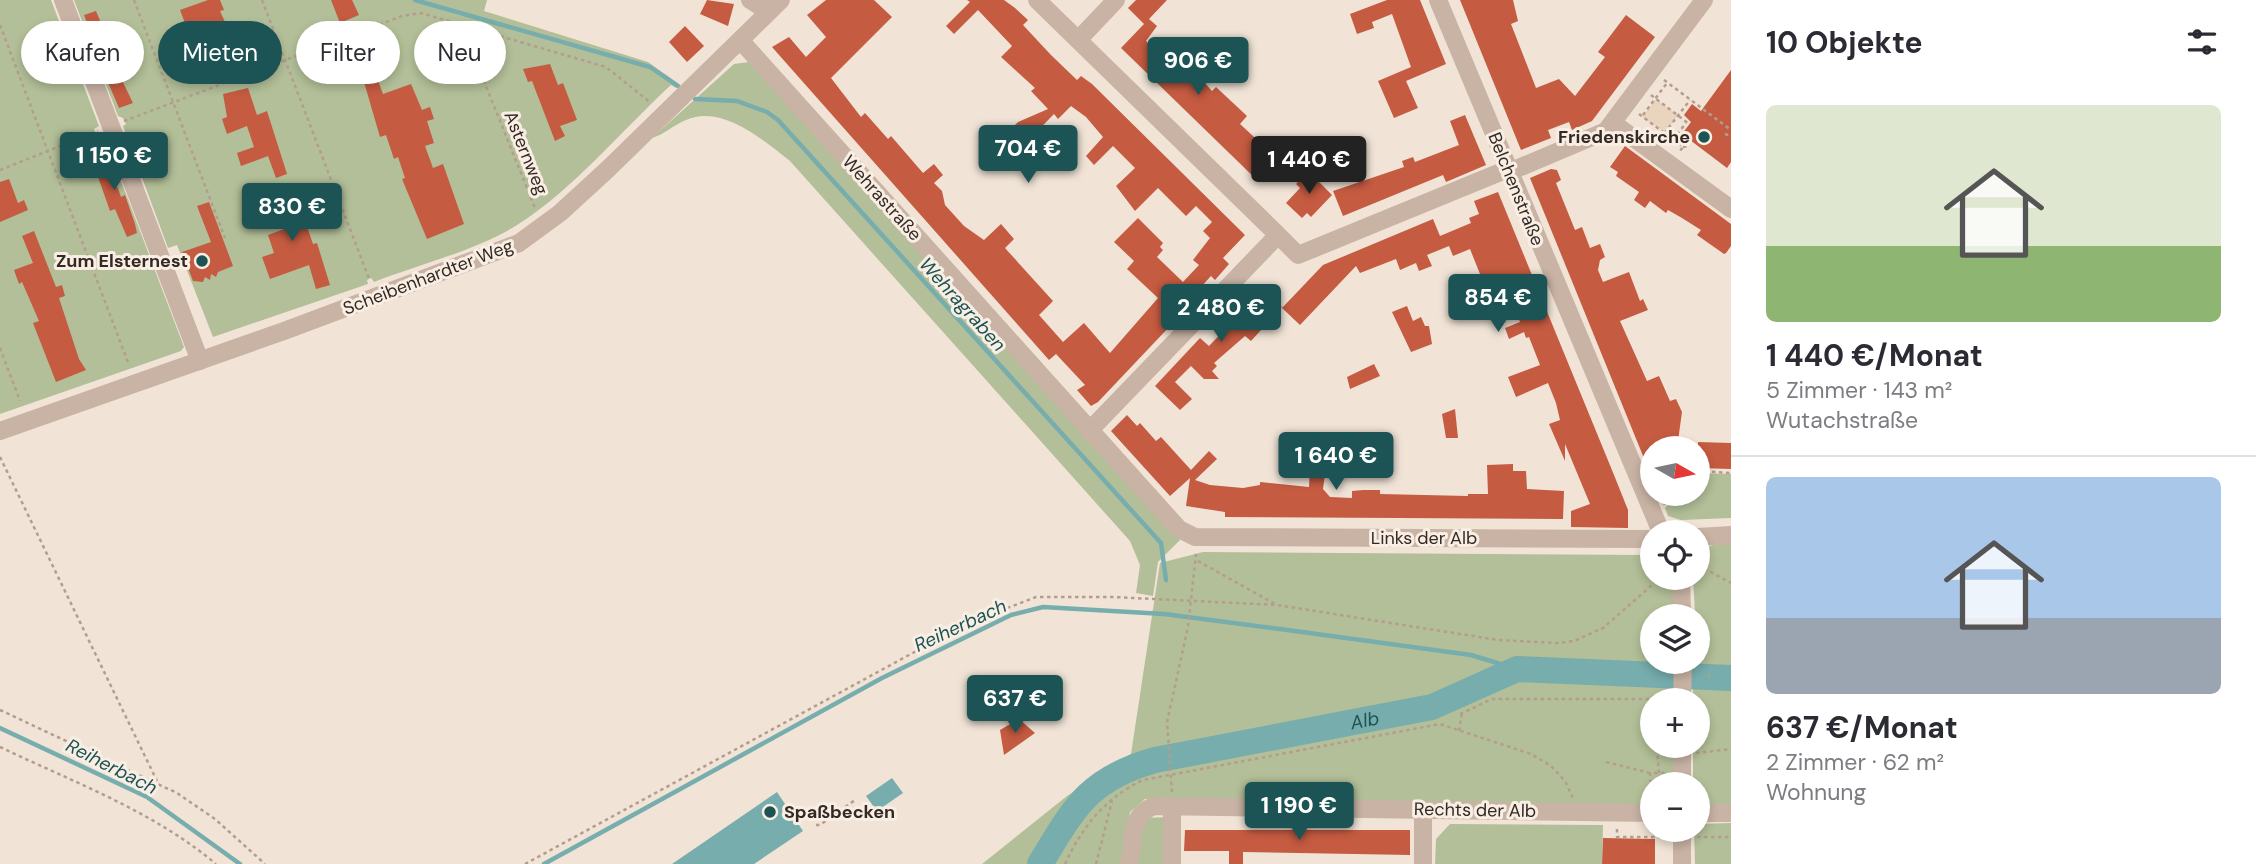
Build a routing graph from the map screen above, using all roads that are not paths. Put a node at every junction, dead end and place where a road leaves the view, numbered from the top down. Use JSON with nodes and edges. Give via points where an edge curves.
{"nodes":[{"id":1,"x":63,"y":0,"type":"edge"},
{"id":2,"x":750,"y":0,"type":"edge"},
{"id":3,"x":1037,"y":0,"type":"edge"},
{"id":4,"x":1116,"y":0,"type":"edge"},
{"id":5,"x":1438,"y":0,"type":"edge"},
{"id":6,"x":1704,"y":0,"type":"edge"},
{"id":7,"x":775,"y":6,"type":"edge"},
{"id":8,"x":1079,"y":40,"type":"junction"},
{"id":9,"x":741,"y":41,"type":"junction"},
{"id":10,"x":1613,"y":123,"type":"junction"},
{"id":11,"x":1509,"y":170,"type":"junction"},
{"id":12,"x":1731,"y":209,"type":"edge"},
{"id":13,"x":1278,"y":235,"type":"junction"},
{"id":14,"x":200,"y":361,"type":"junction"},
{"id":15,"x":0,"y":431,"type":"edge"},
{"id":16,"x":1089,"y":431,"type":"junction"},
{"id":17,"x":1656,"y":520,"type":"edge"},
{"id":18,"x":1731,"y":535,"type":"edge"},
{"id":19,"x":1710,"y":536,"type":"edge"},
{"id":20,"x":1195,"y":537,"type":"joint"},
{"id":21,"x":1640,"y":539,"type":"edge"},
{"id":22,"x":1172,"y":797,"type":"junction"},
{"id":23,"x":1423,"y":810,"type":"junction"},
{"id":24,"x":1640,"y":813,"type":"edge"},
{"id":25,"x":1710,"y":813,"type":"edge"},
{"id":26,"x":1731,"y":813,"type":"edge"},
{"id":27,"x":1678,"y":842,"type":"edge"},
{"id":28,"x":1129,"y":864,"type":"edge"},
{"id":29,"x":1172,"y":864,"type":"edge"},
{"id":30,"x":1423,"y":864,"type":"edge"},
{"id":31,"x":1682,"y":864,"type":"edge"}],
"edges":[{"from":1,"to":14,"type":"street"},
{"from":2,"to":7,"type":"street"},
{"from":3,"to":8,"type":"street"},
{"from":4,"to":8,"type":"street"},
{"from":5,"to":11,"type":"street","name":"Belchenstraße"},
{"from":6,"to":10,"type":"street"},
{"from":7,"to":9,"type":"street","name":"Scheibenhardter Weg"},
{"from":8,"to":13,"type":"street"},
{"from":9,"to":14,"type":"street","name":"Scheibenhardter Weg","via":[[559,213],[519,243]]},
{"from":9,"to":16,"type":"street","name":"Wehrastraße"},
{"from":10,"to":11,"type":"street","via":[[1596,138]]},
{"from":10,"to":12,"type":"street"},
{"from":11,"to":13,"type":"street","via":[[1298,255]]},
{"from":11,"to":17,"type":"street","name":"Belchenstraße"},
{"from":13,"to":16,"type":"street"},
{"from":14,"to":15,"type":"street","name":"Scheibenhardter Weg"},
{"from":16,"to":20,"type":"street","name":"Wehrastraße","via":[[1179,529]]},
{"from":18,"to":19,"type":"street"},
{"from":20,"to":21,"type":"street","name":"Links der Alb"},
{"from":22,"to":23,"type":"street","name":"Rechts der Alb"},
{"from":22,"to":28,"type":"street","name":"Rechts der Alb","via":[[1138,815]]},
{"from":22,"to":29,"type":"street"},
{"from":23,"to":24,"type":"street","name":"Rechts der Alb"},
{"from":23,"to":30,"type":"street"},
{"from":25,"to":26,"type":"street"},
{"from":27,"to":31,"type":"street"}]}
